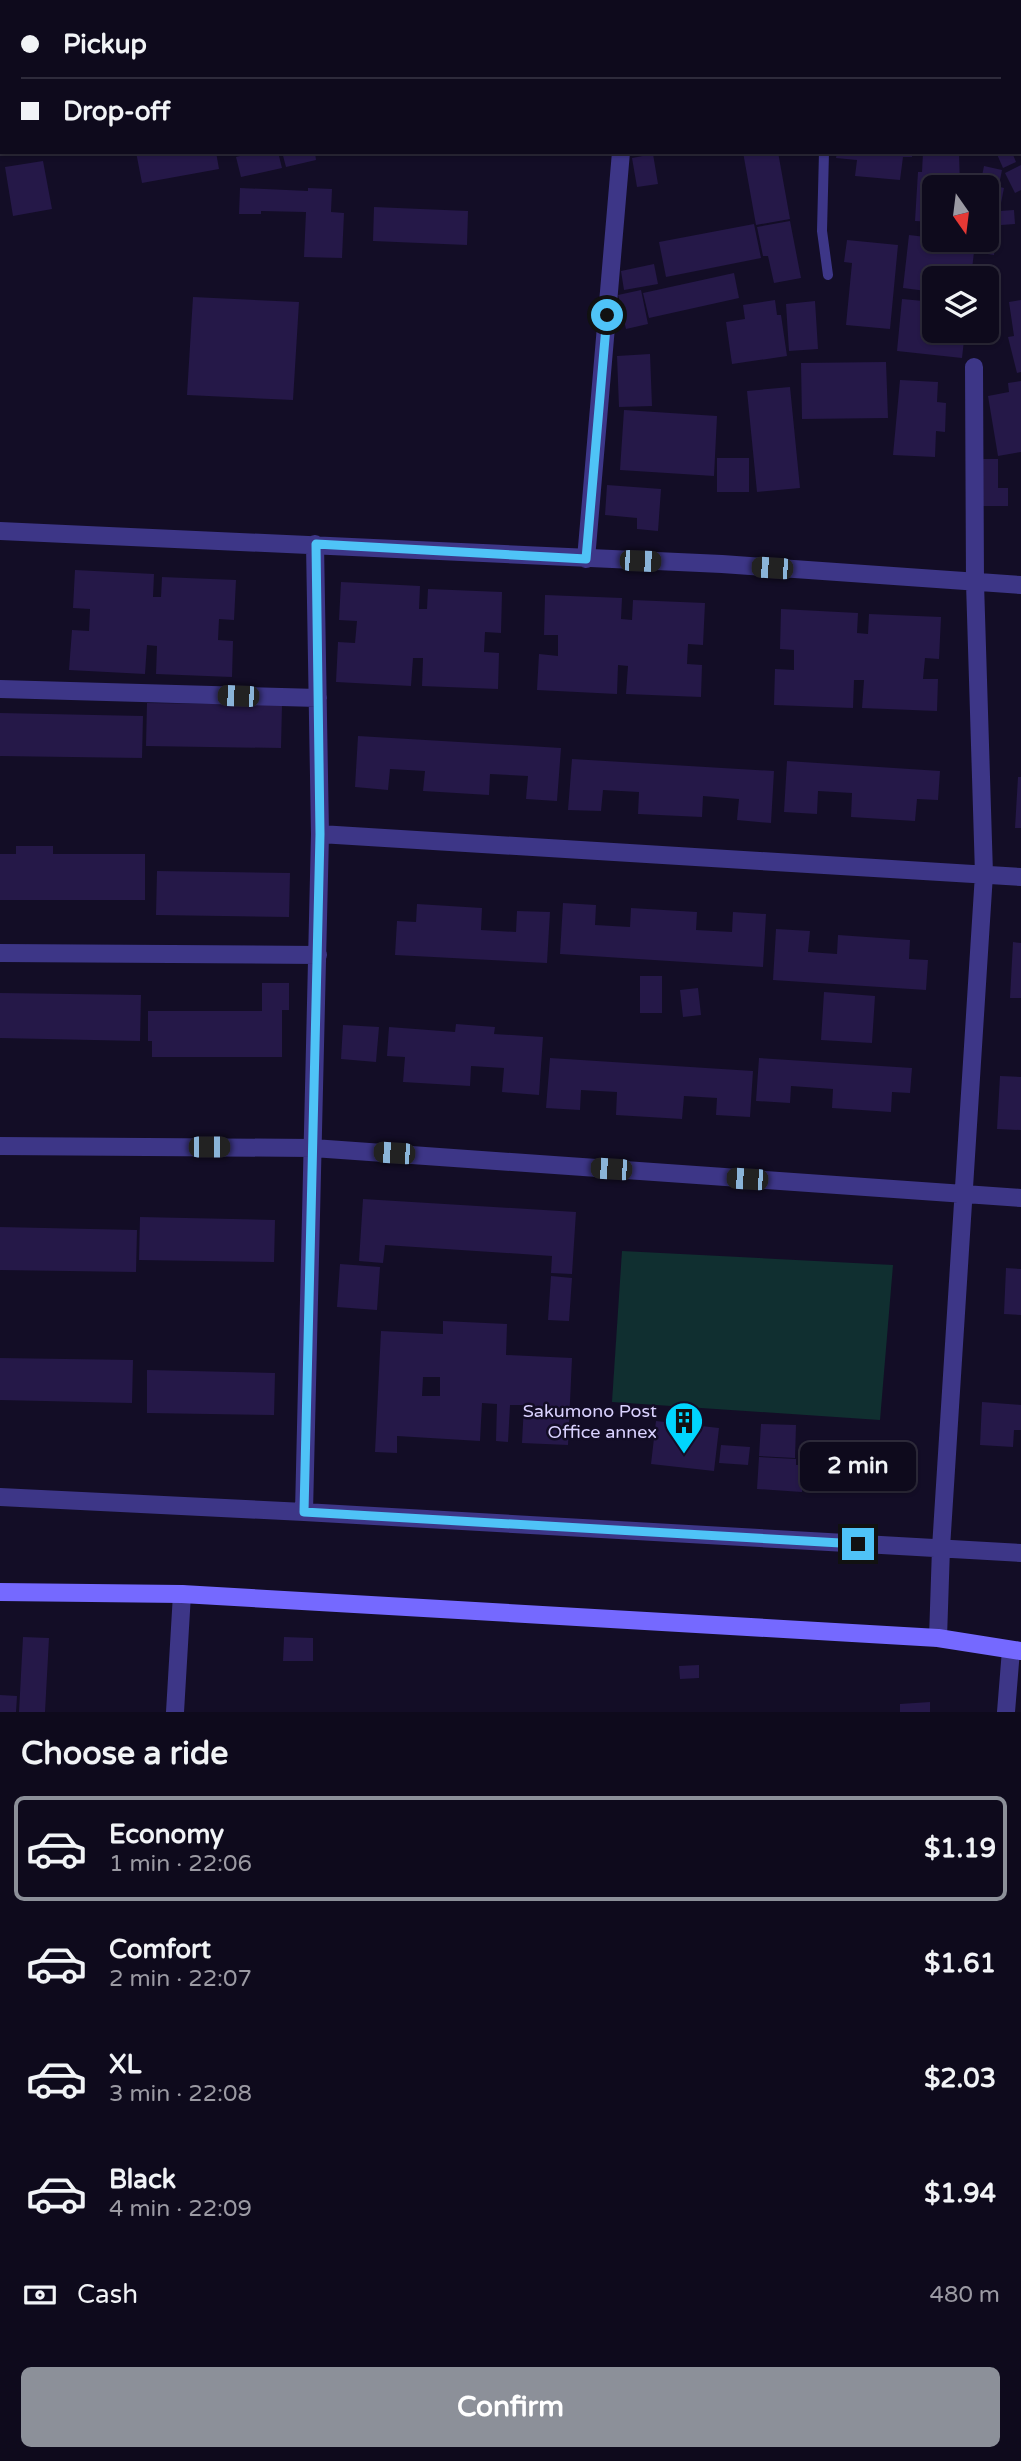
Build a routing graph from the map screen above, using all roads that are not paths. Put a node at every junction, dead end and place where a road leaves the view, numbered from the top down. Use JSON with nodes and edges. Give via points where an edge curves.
{"nodes":[{"id":1,"x":621,"y":154,"type":"edge"},
{"id":2,"x":824,"y":154,"type":"edge"},
{"id":3,"x":828,"y":275,"type":"dead end"},
{"id":4,"x":974,"y":366,"type":"dead end"},
{"id":5,"x":0,"y":531,"type":"edge"},
{"id":6,"x":316,"y":544,"type":"junction"},
{"id":7,"x":586,"y":559,"type":"junction"},
{"id":8,"x":975,"y":583,"type":"junction"},
{"id":9,"x":1021,"y":585,"type":"edge"},
{"id":10,"x":0,"y":689,"type":"edge"},
{"id":11,"x":318,"y":698,"type":"junction"},
{"id":12,"x":320,"y":834,"type":"junction"},
{"id":13,"x":984,"y":874,"type":"junction"},
{"id":14,"x":1021,"y":877,"type":"edge"},
{"id":15,"x":0,"y":953,"type":"edge"},
{"id":16,"x":317,"y":955,"type":"junction"},
{"id":17,"x":0,"y":1146,"type":"edge"},
{"id":18,"x":313,"y":1148,"type":"junction"},
{"id":19,"x":964,"y":1194,"type":"junction"},
{"id":20,"x":1021,"y":1198,"type":"edge"},
{"id":21,"x":0,"y":1497,"type":"edge"},
{"id":22,"x":304,"y":1512,"type":"junction"},
{"id":23,"x":941,"y":1548,"type":"junction"},
{"id":24,"x":1021,"y":1553,"type":"edge"},
{"id":25,"x":0,"y":1592,"type":"edge"},
{"id":26,"x":182,"y":1594,"type":"junction"},
{"id":27,"x":938,"y":1638,"type":"junction"},
{"id":28,"x":1016,"y":1650,"type":"edge"},
{"id":29,"x":175,"y":1712,"type":"edge"},
{"id":30,"x":1006,"y":1712,"type":"edge"}],
"edges":[{"from":1,"to":7,"type":"street"},
{"from":2,"to":3,"type":"lane","via":[[822,231]]},
{"from":4,"to":8,"type":"street"},
{"from":5,"to":6,"type":"street"},
{"from":6,"to":7,"type":"street"},
{"from":6,"to":11,"type":"street"},
{"from":7,"to":8,"type":"street"},
{"from":8,"to":9,"type":"street"},
{"from":8,"to":13,"type":"street"},
{"from":10,"to":11,"type":"street"},
{"from":11,"to":12,"type":"street"},
{"from":12,"to":13,"type":"street"},
{"from":12,"to":16,"type":"street"},
{"from":13,"to":14,"type":"street"},
{"from":13,"to":19,"type":"street"},
{"from":15,"to":16,"type":"street"},
{"from":16,"to":18,"type":"street"},
{"from":17,"to":18,"type":"street"},
{"from":18,"to":19,"type":"street"},
{"from":18,"to":22,"type":"street"},
{"from":19,"to":20,"type":"street"},
{"from":19,"to":23,"type":"street"},
{"from":21,"to":22,"type":"street"},
{"from":22,"to":23,"type":"street"},
{"from":23,"to":24,"type":"street"},
{"from":23,"to":27,"type":"street"},
{"from":25,"to":26,"type":"street"},
{"from":26,"to":27,"type":"street"},
{"from":26,"to":29,"type":"street"},
{"from":27,"to":28,"type":"street"},
{"from":28,"to":30,"type":"street"}]}
